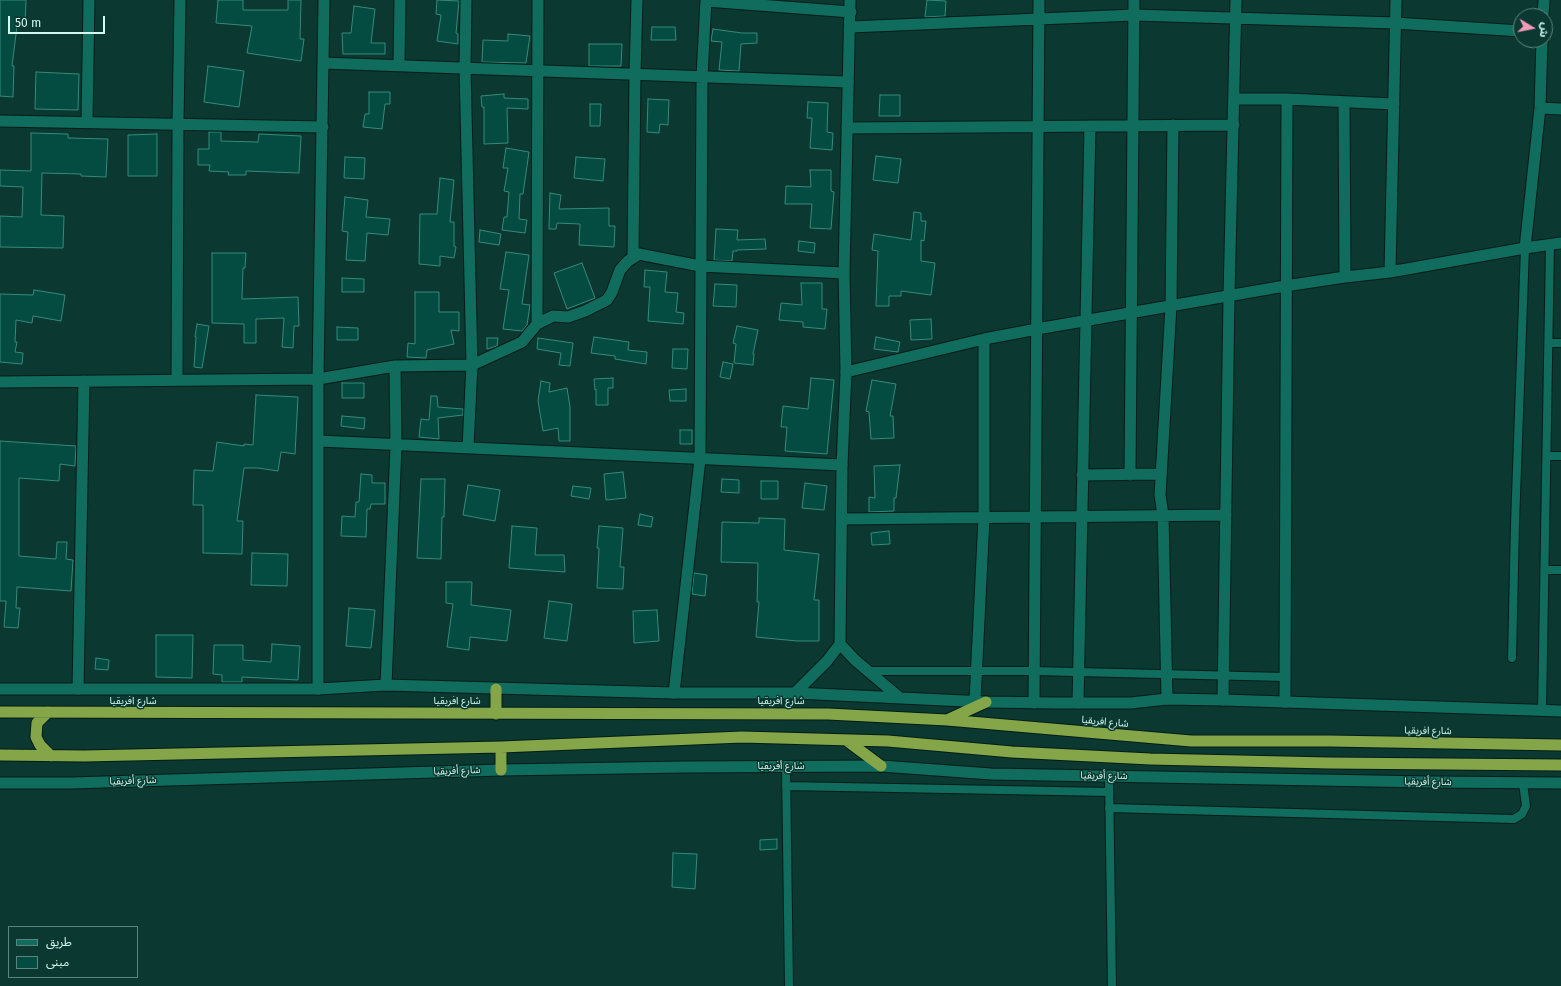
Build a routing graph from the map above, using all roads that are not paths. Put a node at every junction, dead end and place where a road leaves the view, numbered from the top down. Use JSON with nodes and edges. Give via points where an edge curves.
{"nodes":[{"id":1,"x":89,"y":0,"type":"edge"},
{"id":2,"x":180,"y":0,"type":"edge"},
{"id":3,"x":324,"y":0,"type":"edge"},
{"id":4,"x":400,"y":0,"type":"edge"},
{"id":5,"x":466,"y":0,"type":"edge"},
{"id":6,"x":538,"y":0,"type":"edge"},
{"id":7,"x":637,"y":0,"type":"edge"},
{"id":8,"x":850,"y":0,"type":"edge"},
{"id":9,"x":1039,"y":0,"type":"edge"},
{"id":10,"x":1134,"y":0,"type":"edge"},
{"id":11,"x":1236,"y":0,"type":"edge"},
{"id":12,"x":1396,"y":0,"type":"edge"},
{"id":13,"x":706,"y":1,"type":"edge"},
{"id":14,"x":851,"y":12,"type":"junction"},
{"id":15,"x":1134,"y":14,"type":"junction"},
{"id":16,"x":1236,"y":17,"type":"junction"},
{"id":17,"x":1038,"y":19,"type":"junction"},
{"id":18,"x":1395,"y":23,"type":"junction"},
{"id":19,"x":850,"y":27,"type":"junction"},
{"id":20,"x":1513,"y":30,"type":"edge"},
{"id":21,"x":1542,"y":48,"type":"edge"},
{"id":22,"x":323,"y":63,"type":"junction"},
{"id":23,"x":399,"y":65,"type":"junction"},
{"id":24,"x":465,"y":68,"type":"junction"},
{"id":25,"x":538,"y":70,"type":"junction"},
{"id":26,"x":635,"y":74,"type":"junction"},
{"id":27,"x":702,"y":76,"type":"junction"},
{"id":28,"x":848,"y":82,"type":"junction"},
{"id":29,"x":1287,"y":99,"type":"junction"},
{"id":30,"x":1234,"y":100,"type":"junction"},
{"id":31,"x":1344,"y":102,"type":"junction"},
{"id":32,"x":1394,"y":104,"type":"junction"},
{"id":33,"x":1540,"y":108,"type":"junction"},
{"id":34,"x":1561,"y":109,"type":"edge"},
{"id":35,"x":0,"y":121,"type":"edge"},
{"id":36,"x":87,"y":122,"type":"junction"},
{"id":37,"x":178,"y":124,"type":"junction"},
{"id":38,"x":1132,"y":125,"type":"junction"},
{"id":39,"x":1173,"y":125,"type":"junction"},
{"id":40,"x":1234,"y":125,"type":"junction"},
{"id":41,"x":1039,"y":126,"type":"junction"},
{"id":42,"x":1090,"y":126,"type":"junction"},
{"id":43,"x":323,"y":127,"type":"junction"},
{"id":44,"x":847,"y":128,"type":"junction"},
{"id":45,"x":1556,"y":244,"type":"edge"},
{"id":46,"x":1525,"y":248,"type":"junction"},
{"id":47,"x":634,"y":256,"type":"junction"},
{"id":48,"x":700,"y":266,"type":"junction"},
{"id":49,"x":1390,"y":272,"type":"junction"},
{"id":50,"x":844,"y":273,"type":"junction"},
{"id":51,"x":1345,"y":277,"type":"junction"},
{"id":52,"x":1285,"y":286,"type":"junction"},
{"id":53,"x":1229,"y":296,"type":"junction"},
{"id":54,"x":1171,"y":306,"type":"junction"},
{"id":55,"x":1131,"y":313,"type":"junction"},
{"id":56,"x":1085,"y":320,"type":"junction"},
{"id":57,"x":537,"y":324,"type":"junction"},
{"id":58,"x":1036,"y":329,"type":"junction"},
{"id":59,"x":984,"y":339,"type":"junction"},
{"id":60,"x":1549,"y":343,"type":"junction"},
{"id":61,"x":1561,"y":343,"type":"edge"},
{"id":62,"x":472,"y":365,"type":"junction"},
{"id":63,"x":395,"y":366,"type":"junction"},
{"id":64,"x":846,"y":372,"type":"junction"},
{"id":65,"x":318,"y":379,"type":"junction"},
{"id":66,"x":177,"y":380,"type":"junction"},
{"id":67,"x":84,"y":381,"type":"junction"},
{"id":68,"x":0,"y":382,"type":"edge"},
{"id":69,"x":319,"y":441,"type":"junction"},
{"id":70,"x":396,"y":446,"type":"junction"},
{"id":71,"x":468,"y":448,"type":"junction"},
{"id":72,"x":1547,"y":456,"type":"junction"},
{"id":73,"x":1561,"y":456,"type":"edge"},
{"id":74,"x":700,"y":459,"type":"junction"},
{"id":75,"x":842,"y":465,"type":"junction"},
{"id":76,"x":1160,"y":474,"type":"junction"},
{"id":77,"x":1082,"y":475,"type":"junction"},
{"id":78,"x":1130,"y":475,"type":"junction"},
{"id":79,"x":1163,"y":515,"type":"junction"},
{"id":80,"x":1226,"y":515,"type":"junction"},
{"id":81,"x":1081,"y":516,"type":"junction"},
{"id":82,"x":1035,"y":517,"type":"junction"},
{"id":83,"x":984,"y":518,"type":"junction"},
{"id":84,"x":842,"y":519,"type":"junction"},
{"id":85,"x":1545,"y":570,"type":"junction"},
{"id":86,"x":1561,"y":570,"type":"edge"},
{"id":87,"x":840,"y":644,"type":"junction"},
{"id":88,"x":1512,"y":658,"type":"dead end"},
{"id":89,"x":867,"y":671,"type":"junction"},
{"id":90,"x":1034,"y":671,"type":"junction"},
{"id":91,"x":977,"y":672,"type":"junction"},
{"id":92,"x":1078,"y":672,"type":"junction"},
{"id":93,"x":1166,"y":674,"type":"junction"},
{"id":94,"x":1224,"y":676,"type":"junction"},
{"id":95,"x":1285,"y":677,"type":"junction"},
{"id":96,"x":386,"y":686,"type":"junction"},
{"id":97,"x":496,"y":688,"type":"junction"},
{"id":98,"x":0,"y":689,"type":"edge"},
{"id":99,"x":78,"y":689,"type":"junction"},
{"id":100,"x":318,"y":689,"type":"junction"},
{"id":101,"x":674,"y":693,"type":"junction"},
{"id":102,"x":795,"y":693,"type":"junction"},
{"id":103,"x":900,"y":698,"type":"junction"},
{"id":104,"x":1167,"y":699,"type":"junction"},
{"id":105,"x":1223,"y":700,"type":"junction"},
{"id":106,"x":981,"y":701,"type":"junction"},
{"id":107,"x":1285,"y":702,"type":"junction"},
{"id":108,"x":1034,"y":703,"type":"junction"},
{"id":109,"x":1078,"y":703,"type":"junction"},
{"id":110,"x":1542,"y":711,"type":"junction"},
{"id":111,"x":0,"y":712,"type":"edge"},
{"id":112,"x":48,"y":712,"type":"junction"},
{"id":113,"x":1561,"y":712,"type":"edge"},
{"id":114,"x":496,"y":714,"type":"junction"},
{"id":115,"x":947,"y":720,"type":"junction"},
{"id":116,"x":846,"y":740,"type":"junction"},
{"id":117,"x":1561,"y":745,"type":"edge"},
{"id":118,"x":501,"y":746,"type":"junction"},
{"id":119,"x":0,"y":755,"type":"edge"},
{"id":120,"x":52,"y":756,"type":"junction"},
{"id":121,"x":1561,"y":765,"type":"edge"},
{"id":122,"x":786,"y":766,"type":"junction"},
{"id":123,"x":881,"y":766,"type":"junction"},
{"id":124,"x":501,"y":770,"type":"junction"},
{"id":125,"x":1109,"y":776,"type":"junction"},
{"id":126,"x":1561,"y":782,"type":"edge"},
{"id":127,"x":0,"y":783,"type":"edge"},
{"id":128,"x":1523,"y":783,"type":"junction"},
{"id":129,"x":786,"y":786,"type":"junction"},
{"id":130,"x":1109,"y":792,"type":"junction"},
{"id":131,"x":1109,"y":808,"type":"junction"},
{"id":132,"x":789,"y":986,"type":"edge"},
{"id":133,"x":1112,"y":986,"type":"edge"}],
"edges":[{"from":1,"to":36,"type":"street"},
{"from":2,"to":37,"type":"street"},
{"from":3,"to":22,"type":"street"},
{"from":4,"to":23,"type":"street"},
{"from":5,"to":24,"type":"street"},
{"from":6,"to":25,"type":"street"},
{"from":7,"to":26,"type":"street"},
{"from":8,"to":14,"type":"street"},
{"from":9,"to":17,"type":"street"},
{"from":10,"to":15,"type":"street"},
{"from":11,"to":16,"type":"street"},
{"from":12,"to":18,"type":"street"},
{"from":13,"to":14,"type":"street"},
{"from":13,"to":27,"type":"street"},
{"from":14,"to":19,"type":"street"},
{"from":15,"to":16,"type":"street"},
{"from":15,"to":17,"type":"street"},
{"from":15,"to":38,"type":"street"},
{"from":16,"to":18,"type":"street"},
{"from":16,"to":30,"type":"street"},
{"from":17,"to":19,"type":"street"},
{"from":17,"to":41,"type":"street"},
{"from":18,"to":20,"type":"street"},
{"from":18,"to":32,"type":"street"},
{"from":19,"to":28,"type":"street"},
{"from":21,"to":33,"type":"street"},
{"from":22,"to":23,"type":"street"},
{"from":22,"to":43,"type":"street"},
{"from":23,"to":24,"type":"street"},
{"from":24,"to":25,"type":"street"},
{"from":24,"to":62,"type":"street"},
{"from":25,"to":26,"type":"street"},
{"from":25,"to":57,"type":"street"},
{"from":26,"to":27,"type":"street"},
{"from":26,"to":47,"type":"street"},
{"from":27,"to":28,"type":"street"},
{"from":27,"to":48,"type":"street"},
{"from":28,"to":44,"type":"street"},
{"from":29,"to":30,"type":"street"},
{"from":29,"to":31,"type":"street"},
{"from":29,"to":52,"type":"street"},
{"from":30,"to":40,"type":"street"},
{"from":31,"to":32,"type":"street"},
{"from":31,"to":51,"type":"street"},
{"from":32,"to":49,"type":"street"},
{"from":33,"to":34,"type":"street"},
{"from":33,"to":46,"type":"street"},
{"from":35,"to":36,"type":"street"},
{"from":36,"to":37,"type":"street"},
{"from":37,"to":43,"type":"street"},
{"from":37,"to":66,"type":"street"},
{"from":38,"to":39,"type":"street"},
{"from":38,"to":42,"type":"street"},
{"from":38,"to":55,"type":"street"},
{"from":39,"to":40,"type":"street"},
{"from":39,"to":54,"type":"street"},
{"from":40,"to":53,"type":"street"},
{"from":41,"to":42,"type":"street"},
{"from":41,"to":44,"type":"street"},
{"from":41,"to":58,"type":"street"},
{"from":42,"to":56,"type":"street"},
{"from":43,"to":65,"type":"street"},
{"from":44,"to":50,"type":"street"},
{"from":45,"to":46,"type":"street"},
{"from":45,"to":60,"type":"lane"},
{"from":46,"to":49,"type":"street"},
{"from":46,"to":88,"type":"lane"},
{"from":47,"to":48,"type":"street","via":[[639,254]]},
{"from":47,"to":57,"type":"street","via":[[620,270],[607,300],[568,317],[553,316]]},
{"from":48,"to":50,"type":"street"},
{"from":48,"to":74,"type":"street"},
{"from":49,"to":51,"type":"street"},
{"from":50,"to":64,"type":"street"},
{"from":51,"to":52,"type":"street"},
{"from":52,"to":53,"type":"street"},
{"from":52,"to":95,"type":"street"},
{"from":53,"to":54,"type":"street"},
{"from":53,"to":80,"type":"street"},
{"from":54,"to":55,"type":"street"},
{"from":54,"to":76,"type":"street"},
{"from":55,"to":56,"type":"street"},
{"from":55,"to":78,"type":"street"},
{"from":56,"to":58,"type":"street"},
{"from":56,"to":77,"type":"street"},
{"from":57,"to":62,"type":"street","via":[[522,342]]},
{"from":58,"to":59,"type":"street"},
{"from":58,"to":82,"type":"street"},
{"from":59,"to":64,"type":"street"},
{"from":59,"to":83,"type":"street"},
{"from":60,"to":61,"type":"lane"},
{"from":60,"to":72,"type":"lane"},
{"from":62,"to":63,"type":"street"},
{"from":62,"to":71,"type":"street"},
{"from":63,"to":65,"type":"street"},
{"from":63,"to":70,"type":"street"},
{"from":64,"to":75,"type":"street"},
{"from":65,"to":66,"type":"street"},
{"from":65,"to":69,"type":"street"},
{"from":66,"to":67,"type":"street"},
{"from":67,"to":68,"type":"street"},
{"from":67,"to":99,"type":"street"},
{"from":69,"to":70,"type":"street"},
{"from":69,"to":100,"type":"street"},
{"from":70,"to":71,"type":"street"},
{"from":70,"to":96,"type":"street"},
{"from":71,"to":74,"type":"street"},
{"from":72,"to":73,"type":"lane"},
{"from":72,"to":85,"type":"lane"},
{"from":74,"to":75,"type":"street"},
{"from":74,"to":101,"type":"street"},
{"from":75,"to":84,"type":"street"},
{"from":76,"to":78,"type":"street"},
{"from":76,"to":79,"type":"street"},
{"from":77,"to":78,"type":"street"},
{"from":77,"to":81,"type":"street"},
{"from":79,"to":80,"type":"street"},
{"from":79,"to":81,"type":"street"},
{"from":79,"to":93,"type":"street"},
{"from":80,"to":94,"type":"street"},
{"from":81,"to":82,"type":"street"},
{"from":81,"to":92,"type":"street"},
{"from":82,"to":83,"type":"street"},
{"from":82,"to":90,"type":"street"},
{"from":83,"to":84,"type":"street"},
{"from":83,"to":91,"type":"street"},
{"from":84,"to":87,"type":"street"},
{"from":85,"to":86,"type":"lane"},
{"from":85,"to":110,"type":"lane"},
{"from":87,"to":89,"type":"street"},
{"from":87,"to":102,"type":"street"},
{"from":89,"to":91,"type":"lane"},
{"from":89,"to":103,"type":"street"},
{"from":90,"to":91,"type":"lane"},
{"from":90,"to":92,"type":"lane"},
{"from":90,"to":108,"type":"street"},
{"from":91,"to":106,"type":"street"},
{"from":92,"to":93,"type":"lane"},
{"from":92,"to":109,"type":"street"},
{"from":93,"to":94,"type":"lane"},
{"from":93,"to":104,"type":"street"},
{"from":94,"to":95,"type":"lane"},
{"from":94,"to":105,"type":"street"},
{"from":95,"to":107,"type":"street"},
{"from":96,"to":97,"type":"street","name":"شارع افريقيا"},
{"from":96,"to":100,"type":"street","name":"شارع افريقيا"},
{"from":97,"to":101,"type":"street","name":"شارع افريقيا"},
{"from":97,"to":114,"type":"highway"},
{"from":98,"to":99,"type":"street","name":"شارع افريقيا"},
{"from":99,"to":100,"type":"street","name":"شارع افريقيا"},
{"from":101,"to":102,"type":"street","name":"شارع افريقيا"},
{"from":102,"to":103,"type":"street","name":"شارع افريقيا"},
{"from":103,"to":106,"type":"street","name":"شارع افريقيا"},
{"from":104,"to":105,"type":"street"},
{"from":104,"to":109,"type":"street","name":"شارع افريقيا","via":[[1131,703]]},
{"from":105,"to":107,"type":"street"},
{"from":106,"to":108,"type":"street","name":"شارع افريقيا"},
{"from":106,"to":115,"type":"highway"},
{"from":107,"to":110,"type":"street"},
{"from":108,"to":109,"type":"street","name":"شارع افريقيا"},
{"from":110,"to":113,"type":"street"},
{"from":111,"to":112,"type":"highway","name":"شارع افريقيا"},
{"from":112,"to":114,"type":"highway","name":"شارع افريقيا"},
{"from":112,"to":120,"type":"highway","via":[[37,723],[36,737],[40,745]]},
{"from":114,"to":115,"type":"highway","name":"شارع افريقيا","via":[[828,714]]},
{"from":115,"to":117,"type":"highway","name":"شارع افريقيا","via":[[1191,741]]},
{"from":116,"to":118,"type":"highway","via":[[742,737]]},
{"from":116,"to":121,"type":"highway","via":[[1150,759]]},
{"from":116,"to":123,"type":"highway"},
{"from":118,"to":120,"type":"highway"},
{"from":118,"to":124,"type":"highway"},
{"from":119,"to":120,"type":"highway"},
{"from":122,"to":123,"type":"street","name":"شارع أفريقيا"},
{"from":122,"to":124,"type":"street","name":"شارع أفريقيا"},
{"from":122,"to":129,"type":"lane"},
{"from":123,"to":125,"type":"street","name":"شارع أفريقيا","via":[[991,774]]},
{"from":124,"to":127,"type":"street","name":"شارع أفريقيا"},
{"from":125,"to":128,"type":"street","name":"شارع أفريقيا"},
{"from":125,"to":130,"type":"lane"},
{"from":126,"to":128,"type":"street","name":"شارع أفريقيا"},
{"from":128,"to":131,"type":"lane","via":[[1526,806],[1522,814],[1514,819]]},
{"from":129,"to":130,"type":"lane"},
{"from":129,"to":132,"type":"lane"},
{"from":130,"to":131,"type":"lane"},
{"from":131,"to":133,"type":"lane"}]}
